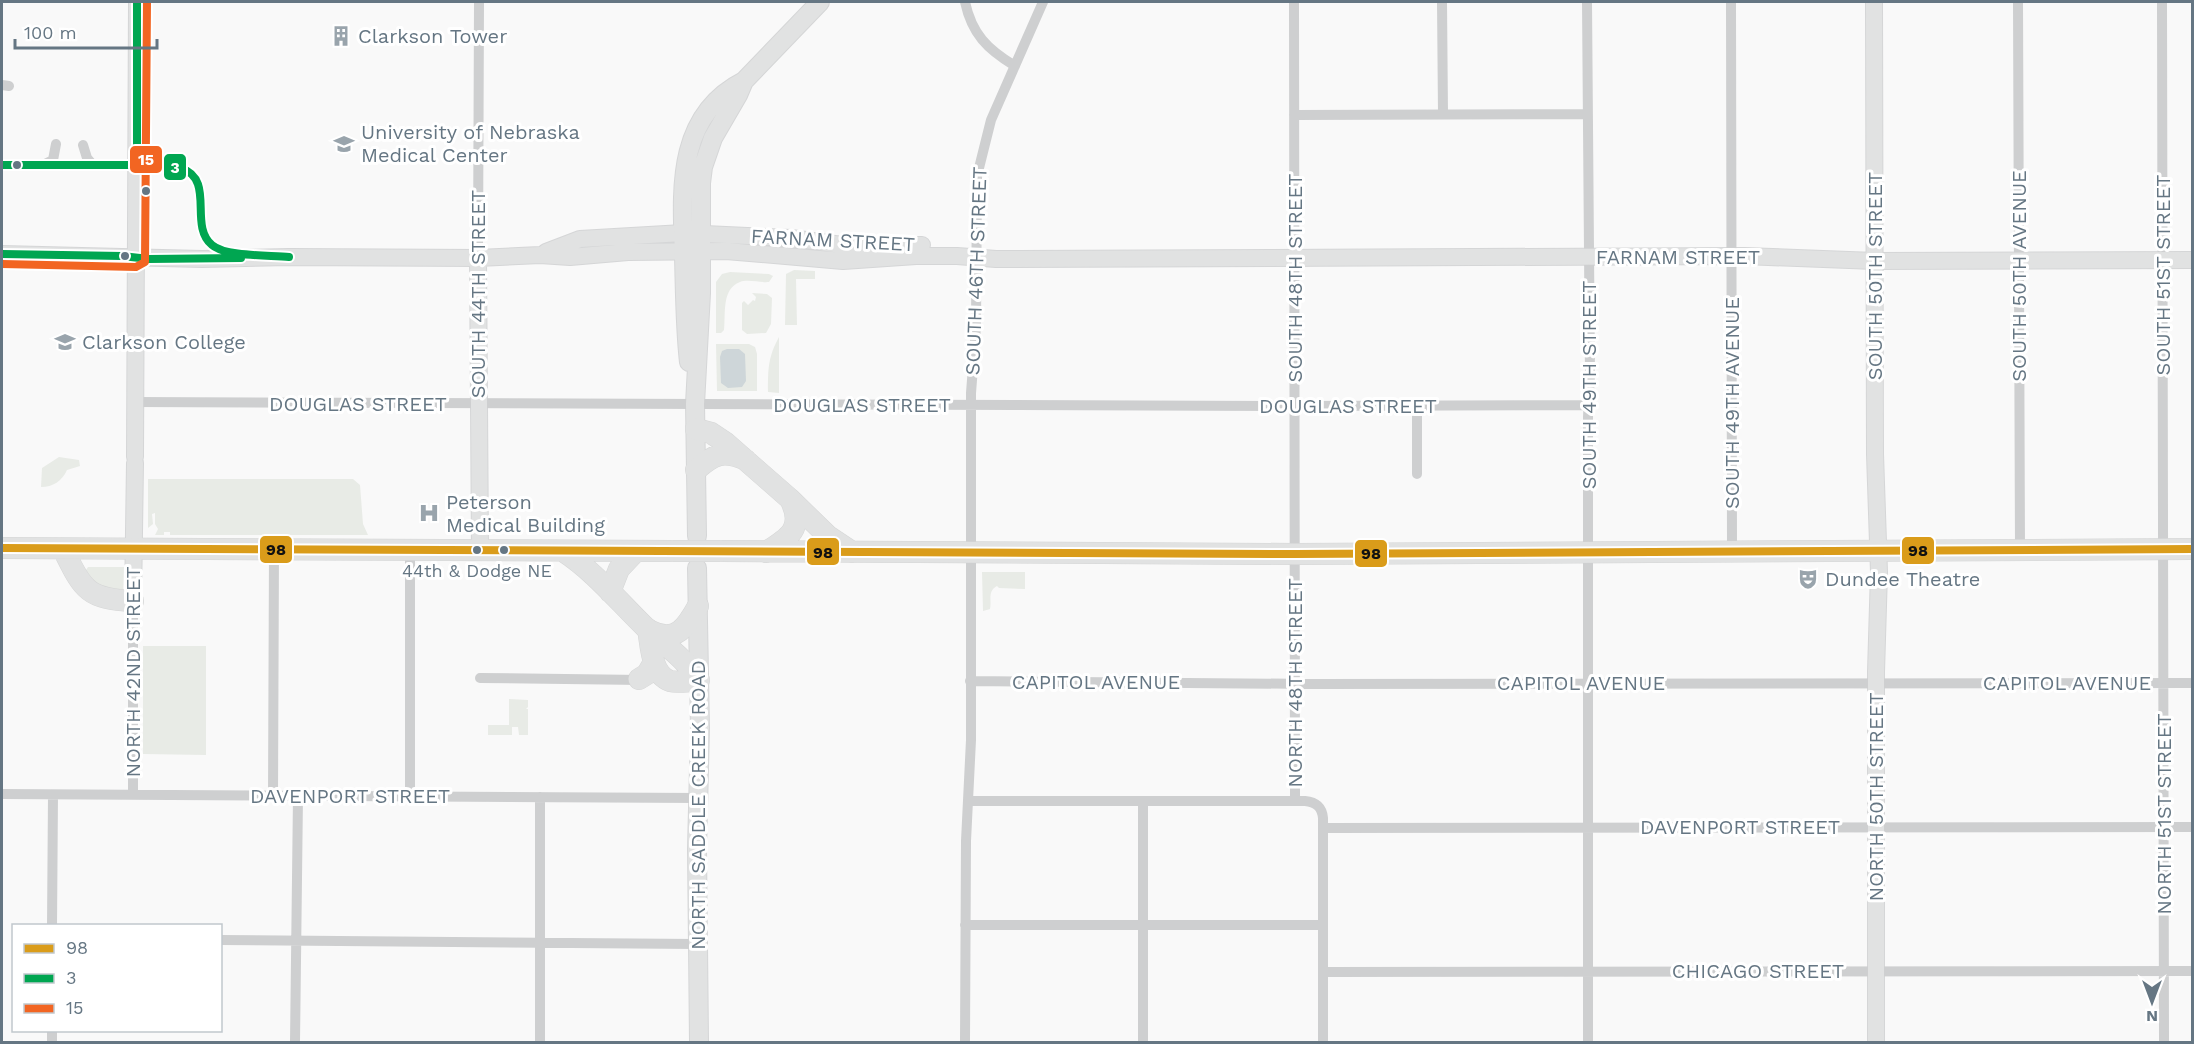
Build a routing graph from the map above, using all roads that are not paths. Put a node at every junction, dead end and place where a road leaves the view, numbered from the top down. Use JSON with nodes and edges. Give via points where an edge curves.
{"nodes":[{"id":1,"x":137,"y":2,"type":"edge"},
{"id":2,"x":479,"y":2,"type":"edge"},
{"id":3,"x":820,"y":2,"type":"edge"},
{"id":4,"x":965,"y":2,"type":"edge"},
{"id":5,"x":1043,"y":2,"type":"edge"},
{"id":6,"x":1294,"y":2,"type":"edge"},
{"id":7,"x":1442,"y":2,"type":"edge"},
{"id":8,"x":1587,"y":2,"type":"edge"},
{"id":9,"x":1731,"y":2,"type":"edge"},
{"id":10,"x":1874,"y":2,"type":"edge"},
{"id":11,"x":2018,"y":2,"type":"edge"},
{"id":12,"x":2162,"y":2,"type":"edge"},
{"id":13,"x":1015,"y":66,"type":"junction"},
{"id":14,"x":1443,"y":114,"type":"junction"},
{"id":15,"x":1587,"y":114,"type":"junction"},
{"id":16,"x":1294,"y":115,"type":"junction"},
{"id":17,"x":56,"y":144,"type":"dead end"},
{"id":18,"x":83,"y":145,"type":"dead end"},
{"id":19,"x":43,"y":165,"type":"dead end"},
{"id":20,"x":93,"y":165,"type":"dead end"},
{"id":21,"x":692,"y":242,"type":"junction"},
{"id":22,"x":976,"y":252,"type":"junction"},
{"id":23,"x":2,"y":254,"type":"edge"},
{"id":24,"x":1731,"y":256,"type":"junction"},
{"id":25,"x":136,"y":257,"type":"junction"},
{"id":26,"x":1588,"y":257,"type":"junction"},
{"id":27,"x":478,"y":258,"type":"junction"},
{"id":28,"x":1294,"y":259,"type":"junction"},
{"id":29,"x":2019,"y":260,"type":"junction"},
{"id":30,"x":2163,"y":260,"type":"junction"},
{"id":31,"x":2193,"y":260,"type":"edge"},
{"id":32,"x":1875,"y":261,"type":"junction"},
{"id":33,"x":135,"y":402,"type":"junction"},
{"id":34,"x":478,"y":404,"type":"junction"},
{"id":35,"x":695,"y":404,"type":"junction"},
{"id":36,"x":971,"y":405,"type":"junction"},
{"id":37,"x":1588,"y":405,"type":"junction"},
{"id":38,"x":1295,"y":406,"type":"junction"},
{"id":39,"x":1417,"y":406,"type":"junction"},
{"id":40,"x":696,"y":429,"type":"junction"},
{"id":41,"x":746,"y":460,"type":"junction"},
{"id":42,"x":696,"y":470,"type":"junction"},
{"id":43,"x":1417,"y":474,"type":"dead end"},
{"id":44,"x":790,"y":499,"type":"junction"},
{"id":45,"x":696,"y":536,"type":"dead end"},
{"id":46,"x":2,"y":548,"type":"edge"},
{"id":47,"x":63,"y":549,"type":"junction"},
{"id":48,"x":134,"y":549,"type":"junction"},
{"id":49,"x":274,"y":549,"type":"junction"},
{"id":50,"x":2164,"y":549,"type":"junction"},
{"id":51,"x":2193,"y":549,"type":"edge"},
{"id":52,"x":410,"y":550,"type":"junction"},
{"id":53,"x":480,"y":550,"type":"junction"},
{"id":54,"x":2020,"y":550,"type":"junction"},
{"id":55,"x":563,"y":551,"type":"junction"},
{"id":56,"x":636,"y":551,"type":"junction"},
{"id":57,"x":1878,"y":551,"type":"junction"},
{"id":58,"x":766,"y":552,"type":"junction"},
{"id":59,"x":853,"y":552,"type":"junction"},
{"id":60,"x":1732,"y":552,"type":"junction"},
{"id":61,"x":970,"y":553,"type":"junction"},
{"id":62,"x":1588,"y":553,"type":"junction"},
{"id":63,"x":1294,"y":554,"type":"junction"},
{"id":64,"x":697,"y":568,"type":"dead end"},
{"id":65,"x":610,"y":592,"type":"junction"},
{"id":66,"x":134,"y":601,"type":"junction"},
{"id":67,"x":698,"y":606,"type":"junction"},
{"id":68,"x":648,"y":630,"type":"junction"},
{"id":69,"x":654,"y":662,"type":"junction"},
{"id":70,"x":480,"y":678,"type":"dead end"},
{"id":71,"x":639,"y":679,"type":"junction"},
{"id":72,"x":699,"y":680,"type":"junction"},
{"id":73,"x":671,"y":681,"type":"junction"},
{"id":74,"x":970,"y":681,"type":"junction"},
{"id":75,"x":1295,"y":683,"type":"junction"},
{"id":76,"x":1588,"y":683,"type":"junction"},
{"id":77,"x":1876,"y":683,"type":"junction"},
{"id":78,"x":2164,"y":683,"type":"junction"},
{"id":79,"x":2193,"y":683,"type":"edge"},
{"id":80,"x":2,"y":794,"type":"edge"},
{"id":81,"x":53,"y":795,"type":"junction"},
{"id":82,"x":133,"y":795,"type":"junction"},
{"id":83,"x":273,"y":796,"type":"junction"},
{"id":84,"x":298,"y":796,"type":"junction"},
{"id":85,"x":410,"y":796,"type":"junction"},
{"id":86,"x":540,"y":797,"type":"junction"},
{"id":87,"x":699,"y":798,"type":"junction"},
{"id":88,"x":968,"y":801,"type":"junction"},
{"id":89,"x":1143,"y":801,"type":"junction"},
{"id":90,"x":1295,"y":801,"type":"junction"},
{"id":91,"x":1876,"y":827,"type":"junction"},
{"id":92,"x":2164,"y":827,"type":"junction"},
{"id":93,"x":2193,"y":827,"type":"edge"},
{"id":94,"x":1323,"y":828,"type":"junction"},
{"id":95,"x":1588,"y":828,"type":"junction"},
{"id":96,"x":52,"y":924,"type":"edge"},
{"id":97,"x":1143,"y":925,"type":"junction"},
{"id":98,"x":1323,"y":925,"type":"junction"},
{"id":99,"x":965,"y":926,"type":"junction"},
{"id":100,"x":222,"y":940,"type":"edge"},
{"id":101,"x":297,"y":941,"type":"junction"},
{"id":102,"x":540,"y":943,"type":"junction"},
{"id":103,"x":697,"y":944,"type":"junction"},
{"id":104,"x":1588,"y":971,"type":"junction"},
{"id":105,"x":1876,"y":971,"type":"junction"},
{"id":106,"x":2164,"y":971,"type":"junction"},
{"id":107,"x":2193,"y":971,"type":"edge"},
{"id":108,"x":1323,"y":972,"type":"junction"},
{"id":109,"x":296,"y":1042,"type":"edge"},
{"id":110,"x":540,"y":1042,"type":"edge"},
{"id":111,"x":699,"y":1042,"type":"edge"},
{"id":112,"x":965,"y":1042,"type":"edge"},
{"id":113,"x":1143,"y":1042,"type":"edge"},
{"id":114,"x":1323,"y":1042,"type":"edge"},
{"id":115,"x":1588,"y":1042,"type":"edge"},
{"id":116,"x":1876,"y":1042,"type":"edge"},
{"id":117,"x":2164,"y":1042,"type":"edge"}],
"edges":[{"from":1,"to":25,"type":"main road","name":"NORTH 42ND STREET"},
{"from":2,"to":27,"type":"street","name":"SOUTH 44TH STREET"},
{"from":3,"to":21,"type":"main road","via":[[744,81],[710,106],[693,138],[684,174],[682,196]]},
{"from":4,"to":13,"type":"street","via":[[968,16],[987,46]]},
{"from":5,"to":13,"type":"street","name":"SOUTH 46TH STREET"},
{"from":6,"to":16,"type":"street","name":"SOUTH 48TH STREET"},
{"from":7,"to":14,"type":"street"},
{"from":8,"to":15,"type":"street","name":"SOUTH 49TH STREET"},
{"from":9,"to":24,"type":"street","name":"SOUTH 49TH AVENUE"},
{"from":10,"to":32,"type":"main road","name":"SOUTH 50TH STREET"},
{"from":11,"to":29,"type":"street","name":"SOUTH 50TH AVENUE"},
{"from":12,"to":30,"type":"street","name":"SOUTH 51ST STREET"},
{"from":13,"to":22,"type":"street","name":"SOUTH 46TH STREET","via":[[981,154]]},
{"from":14,"to":15,"type":"street"},
{"from":14,"to":16,"type":"street"},
{"from":15,"to":26,"type":"street","name":"SOUTH 49TH STREET"},
{"from":16,"to":28,"type":"street","name":"SOUTH 48TH STREET"},
{"from":17,"to":19,"type":"street","via":[[53,160]]},
{"from":18,"to":20,"type":"street"},
{"from":21,"to":22,"type":"main road","name":"FARNAM STREET","via":[[843,261]]},
{"from":21,"to":27,"type":"main road","name":"FARNAM STREET","via":[[580,239],[540,255]]},
{"from":21,"to":35,"type":"main road","via":[[685,331]]},
{"from":22,"to":28,"type":"main road","name":"FARNAM STREET","via":[[996,259]]},
{"from":22,"to":36,"type":"street","name":"SOUTH 46TH STREET"},
{"from":23,"to":25,"type":"main road","name":"FARNAM STREET"},
{"from":24,"to":26,"type":"main road","name":"FARNAM STREET"},
{"from":24,"to":32,"type":"main road","name":"FARNAM STREET"},
{"from":24,"to":60,"type":"street","name":"SOUTH 49TH AVENUE"},
{"from":25,"to":27,"type":"main road","name":"FARNAM STREET"},
{"from":25,"to":33,"type":"main road","name":"NORTH 42ND STREET"},
{"from":26,"to":28,"type":"main road","name":"FARNAM STREET"},
{"from":26,"to":37,"type":"street","name":"SOUTH 49TH STREET"},
{"from":27,"to":34,"type":"main road","name":"SOUTH 44TH STREET"},
{"from":28,"to":38,"type":"street","name":"SOUTH 48TH STREET"},
{"from":29,"to":30,"type":"main road","name":"FARNAM STREET"},
{"from":29,"to":32,"type":"main road","name":"FARNAM STREET"},
{"from":29,"to":54,"type":"street","name":"SOUTH 50TH AVENUE"},
{"from":30,"to":31,"type":"main road","name":"FARNAM STREET"},
{"from":30,"to":50,"type":"street","name":"SOUTH 51ST STREET"},
{"from":32,"to":57,"type":"main road","name":"SOUTH 50TH STREET"},
{"from":33,"to":34,"type":"street","name":"DOUGLAS STREET"},
{"from":33,"to":48,"type":"main road","name":"NORTH 42ND STREET"},
{"from":34,"to":35,"type":"street","name":"DOUGLAS STREET"},
{"from":34,"to":53,"type":"main road","name":"SOUTH 44TH STREET"},
{"from":35,"to":36,"type":"street","name":"DOUGLAS STREET"},
{"from":35,"to":40,"type":"main road"},
{"from":36,"to":38,"type":"street","name":"DOUGLAS STREET"},
{"from":36,"to":61,"type":"street","name":"SOUTH 46TH STREET"},
{"from":37,"to":39,"type":"street","name":"DOUGLAS STREET"},
{"from":37,"to":62,"type":"street","name":"SOUTH 49TH STREET"},
{"from":38,"to":39,"type":"street","name":"DOUGLAS STREET"},
{"from":38,"to":63,"type":"street","name":"SOUTH 48TH STREET"},
{"from":39,"to":43,"type":"street"},
{"from":40,"to":41,"type":"highway","via":[[714,434]]},
{"from":40,"to":42,"type":"main road"},
{"from":41,"to":42,"type":"highway","via":[[718,455]]},
{"from":41,"to":44,"type":"highway"},
{"from":42,"to":45,"type":"main road"},
{"from":44,"to":58,"type":"highway","via":[[796,516],[793,532]]},
{"from":44,"to":59,"type":"highway","via":[[828,536]]},
{"from":46,"to":47,"type":"highway"},
{"from":47,"to":48,"type":"highway"},
{"from":47,"to":66,"type":"highway","via":[[88,591],[104,598]]},
{"from":48,"to":49,"type":"highway"},
{"from":48,"to":66,"type":"main road","name":"NORTH 42ND STREET"},
{"from":49,"to":52,"type":"highway"},
{"from":49,"to":83,"type":"street"},
{"from":50,"to":51,"type":"highway"},
{"from":50,"to":54,"type":"highway"},
{"from":50,"to":78,"type":"street","name":"NORTH 51ST STREET"},
{"from":52,"to":53,"type":"highway"},
{"from":52,"to":85,"type":"street"},
{"from":53,"to":55,"type":"highway"},
{"from":54,"to":57,"type":"highway"},
{"from":55,"to":56,"type":"highway"},
{"from":55,"to":65,"type":"highway","via":[[586,567]]},
{"from":56,"to":58,"type":"highway","bridge":true},
{"from":56,"to":65,"type":"highway","via":[[619,569]]},
{"from":57,"to":60,"type":"highway"},
{"from":57,"to":77,"type":"main road","name":"NORTH 50TH STREET"},
{"from":58,"to":59,"type":"highway"},
{"from":59,"to":61,"type":"highway"},
{"from":60,"to":62,"type":"highway"},
{"from":61,"to":63,"type":"highway"},
{"from":61,"to":74,"type":"street","name":"SOUTH 46TH STREET"},
{"from":62,"to":63,"type":"highway"},
{"from":62,"to":76,"type":"street","name":"SOUTH 49TH STREET"},
{"from":63,"to":75,"type":"street","name":"NORTH 48TH STREET"},
{"from":64,"to":67,"type":"main road","name":"NORTH SADDLE CREEK ROAD"},
{"from":65,"to":68,"type":"highway"},
{"from":66,"to":82,"type":"street","name":"NORTH 42ND STREET"},
{"from":67,"to":68,"type":"highway","via":[[687,625],[676,633],[661,635]]},
{"from":67,"to":72,"type":"main road","name":"NORTH SADDLE CREEK ROAD"},
{"from":68,"to":69,"type":"highway"},
{"from":68,"to":72,"type":"highway","via":[[684,660]]},
{"from":69,"to":71,"type":"highway"},
{"from":69,"to":73,"type":"highway"},
{"from":70,"to":71,"type":"street"},
{"from":71,"to":73,"type":"street"},
{"from":72,"to":73,"type":"highway"},
{"from":72,"to":87,"type":"main road","name":"NORTH SADDLE CREEK ROAD"},
{"from":74,"to":75,"type":"street","name":"CAPITOL AVENUE"},
{"from":74,"to":88,"type":"street","name":"SOUTH 46TH STREET"},
{"from":75,"to":76,"type":"street","name":"CAPITOL AVENUE"},
{"from":75,"to":90,"type":"street","name":"NORTH 48TH STREET"},
{"from":76,"to":77,"type":"street","name":"CAPITOL AVENUE"},
{"from":76,"to":95,"type":"street","name":"SOUTH 49TH STREET"},
{"from":77,"to":78,"type":"street","name":"CAPITOL AVENUE"},
{"from":77,"to":91,"type":"main road","name":"NORTH 50TH STREET"},
{"from":78,"to":79,"type":"street","name":"CAPITOL AVENUE"},
{"from":78,"to":92,"type":"street","name":"NORTH 51ST STREET"},
{"from":80,"to":81,"type":"street","name":"DAVENPORT STREET"},
{"from":81,"to":82,"type":"street","name":"DAVENPORT STREET"},
{"from":81,"to":96,"type":"street"},
{"from":82,"to":83,"type":"street","name":"DAVENPORT STREET"},
{"from":83,"to":84,"type":"street","name":"DAVENPORT STREET"},
{"from":84,"to":85,"type":"street","name":"DAVENPORT STREET"},
{"from":84,"to":101,"type":"street"},
{"from":85,"to":86,"type":"street","name":"DAVENPORT STREET"},
{"from":86,"to":87,"type":"street","name":"DAVENPORT STREET"},
{"from":86,"to":102,"type":"street"},
{"from":87,"to":103,"type":"main road","name":"NORTH SADDLE CREEK ROAD"},
{"from":88,"to":89,"type":"street"},
{"from":88,"to":99,"type":"street","name":"SOUTH 46TH STREET"},
{"from":89,"to":90,"type":"street"},
{"from":89,"to":97,"type":"street"},
{"from":90,"to":94,"type":"street","name":"NORTH 48TH STREET","via":[[1318,805]]},
{"from":91,"to":92,"type":"street","name":"DAVENPORT STREET"},
{"from":91,"to":95,"type":"street","name":"DAVENPORT STREET"},
{"from":91,"to":105,"type":"main road","name":"NORTH 50TH STREET"},
{"from":92,"to":93,"type":"street","name":"DAVENPORT STREET"},
{"from":92,"to":106,"type":"street","name":"NORTH 51ST STREET"},
{"from":94,"to":95,"type":"street","name":"DAVENPORT STREET"},
{"from":94,"to":98,"type":"street","name":"NORTH 48TH STREET"},
{"from":95,"to":104,"type":"street","name":"SOUTH 49TH STREET"},
{"from":97,"to":98,"type":"street"},
{"from":97,"to":99,"type":"street"},
{"from":97,"to":113,"type":"street"},
{"from":98,"to":108,"type":"street","name":"NORTH 48TH STREET"},
{"from":99,"to":112,"type":"street","name":"SOUTH 46TH STREET"},
{"from":100,"to":101,"type":"street"},
{"from":101,"to":102,"type":"street"},
{"from":101,"to":109,"type":"street"},
{"from":102,"to":103,"type":"street"},
{"from":102,"to":110,"type":"street"},
{"from":103,"to":111,"type":"main road","name":"NORTH SADDLE CREEK ROAD"},
{"from":104,"to":105,"type":"street","name":"CHICAGO STREET"},
{"from":104,"to":108,"type":"street","name":"CHICAGO STREET"},
{"from":104,"to":115,"type":"street","name":"SOUTH 49TH STREET"},
{"from":105,"to":106,"type":"street","name":"CHICAGO STREET"},
{"from":105,"to":116,"type":"main road","name":"NORTH 50TH STREET"},
{"from":106,"to":107,"type":"street","name":"CHICAGO STREET"},
{"from":106,"to":117,"type":"street","name":"NORTH 51ST STREET"},
{"from":108,"to":114,"type":"street","name":"NORTH 48TH STREET"}]}
